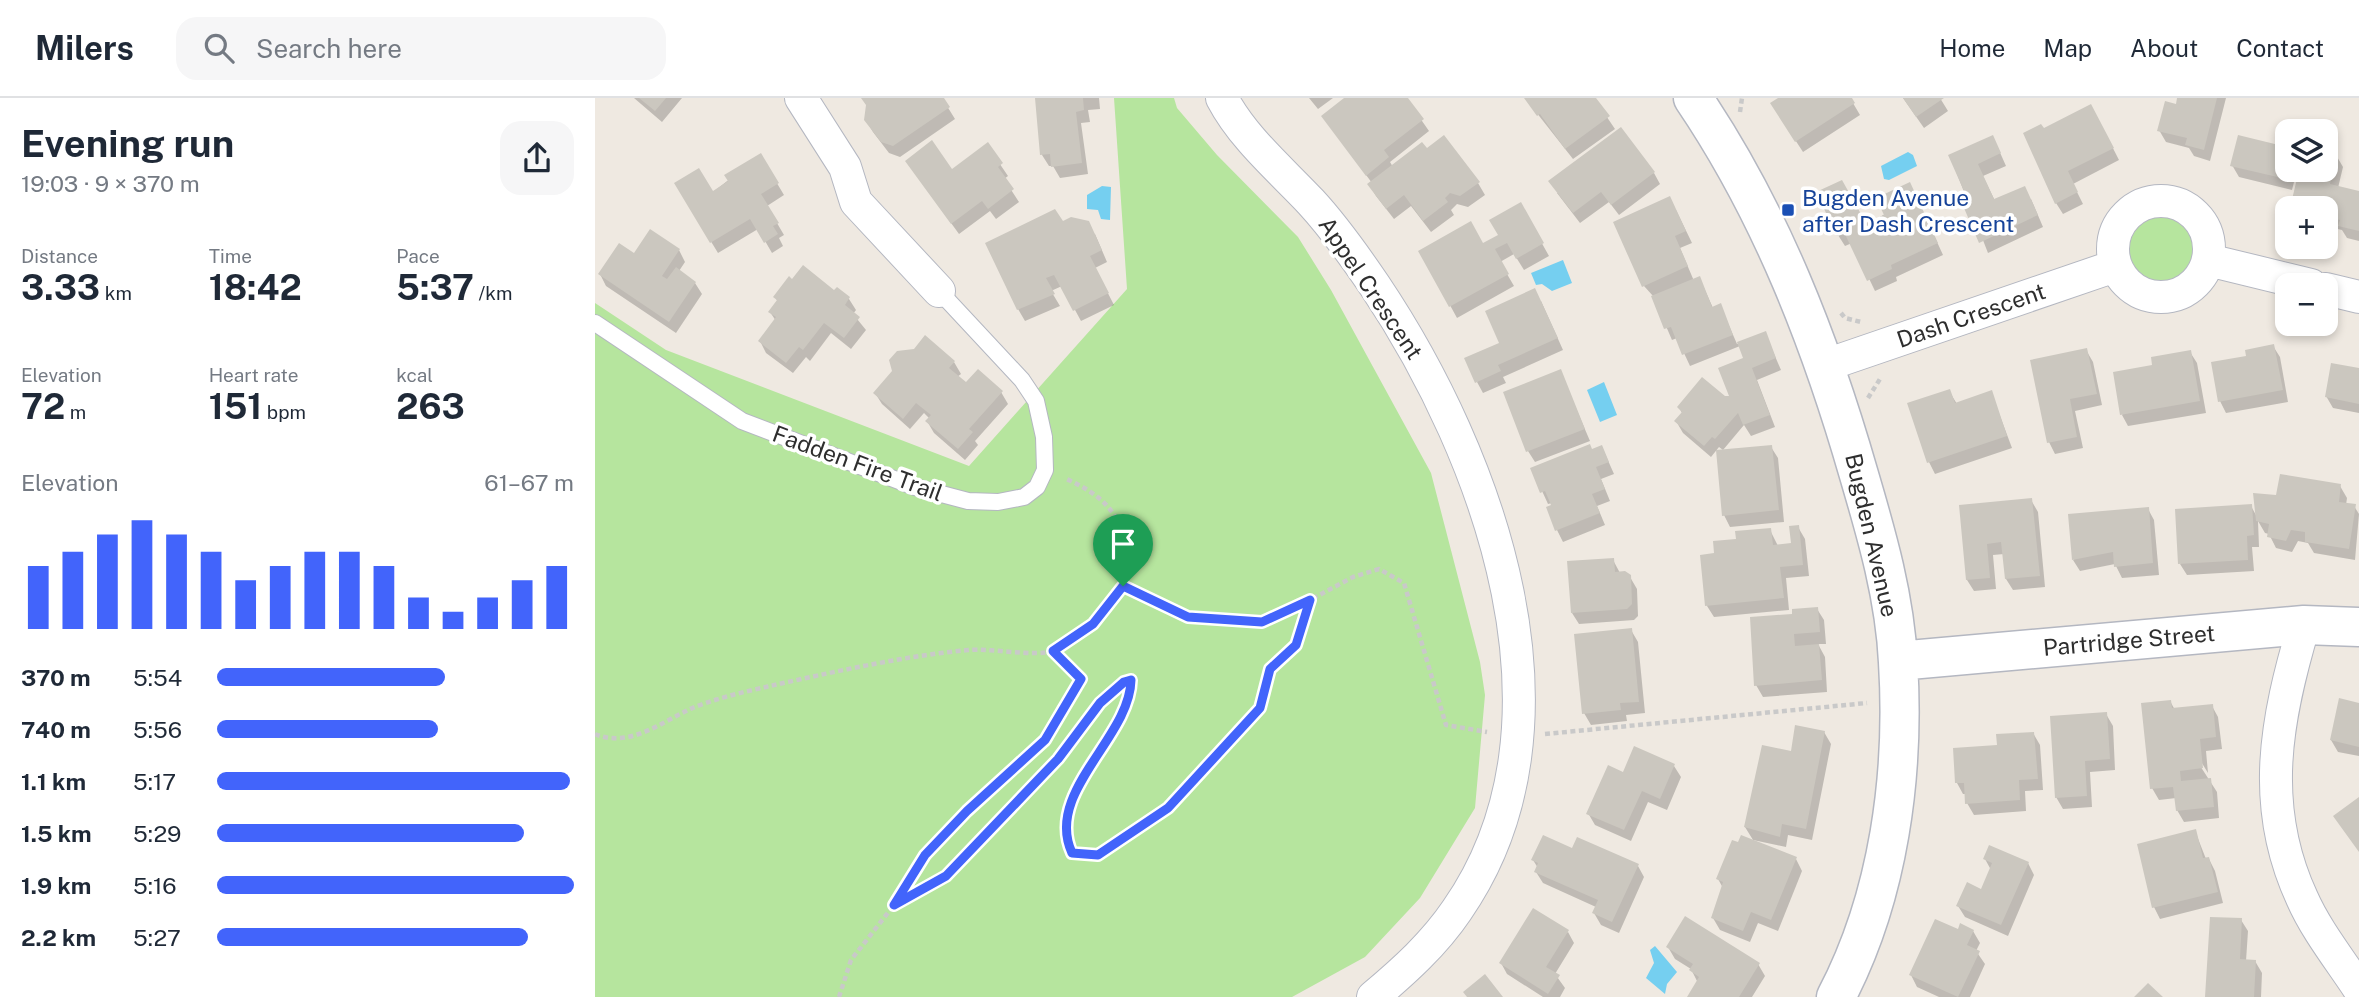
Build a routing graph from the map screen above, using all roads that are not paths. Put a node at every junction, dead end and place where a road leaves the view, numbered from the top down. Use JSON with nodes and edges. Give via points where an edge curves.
{"nodes":[{"id":1,"x":801,"y":98,"type":"edge"},
{"id":2,"x":1222,"y":98,"type":"edge"},
{"id":3,"x":1693,"y":98,"type":"edge"},
{"id":4,"x":2208,"y":260,"type":"junction"},
{"id":5,"x":2115,"y":266,"type":"junction"},
{"id":6,"x":2275,"y":276,"type":"edge"},
{"id":7,"x":939,"y":291,"type":"joint"},
{"id":8,"x":2338,"y":292,"type":"edge"},
{"id":9,"x":2359,"y":297,"type":"edge"},
{"id":10,"x":595,"y":323,"type":"edge"},
{"id":11,"x":1826,"y":365,"type":"junction"},
{"id":12,"x":2304,"y":625,"type":"junction"},
{"id":13,"x":2359,"y":627,"type":"edge"},
{"id":14,"x":1898,"y":661,"type":"junction"},
{"id":15,"x":2359,"y":989,"type":"edge"},
{"id":16,"x":1373,"y":997,"type":"edge"},
{"id":17,"x":1836,"y":997,"type":"edge"}],
"edges":[{"from":1,"to":7,"type":"street","via":[[845,167],[856,202]]},
{"from":2,"to":16,"type":"street","name":"Appel Crescent","via":[[1244,132],[1314,205],[1375,285],[1426,370],[1468,457],[1498,548],[1517,638],[1520,712],[1511,784],[1489,850],[1457,910],[1413,963]]},
{"from":3,"to":11,"type":"street","name":"Bugden Avenue","via":[[1766,225]]},
{"from":4,"to":5,"type":"street","via":[[2201,276],[2172,296],[2138,292]]},
{"from":4,"to":5,"type":"street","via":[[2204,225],[2176,202],[2158,200],[2140,204],[2115,230]]},
{"from":4,"to":6,"type":"street"},
{"from":5,"to":11,"type":"street","name":"Dash Crescent"},
{"from":7,"to":10,"type":"lane","name":"Fadden Fire Trail","via":[[1036,401],[1045,470],[1037,487],[1024,497],[968,501],[915,487],[743,421]]},
{"from":8,"to":9,"type":"street"},
{"from":11,"to":14,"type":"street","name":"Bugden Avenue","via":[[1877,536]]},
{"from":12,"to":13,"type":"street","name":"Partridge Street"},
{"from":12,"to":14,"type":"street","name":"Partridge Street"},
{"from":12,"to":15,"type":"street","via":[[2290,674],[2276,757],[2275,804],[2284,853],[2303,900]]},
{"from":14,"to":17,"type":"street","name":"Bugden Avenue","via":[[1893,807],[1877,893]]}]}
